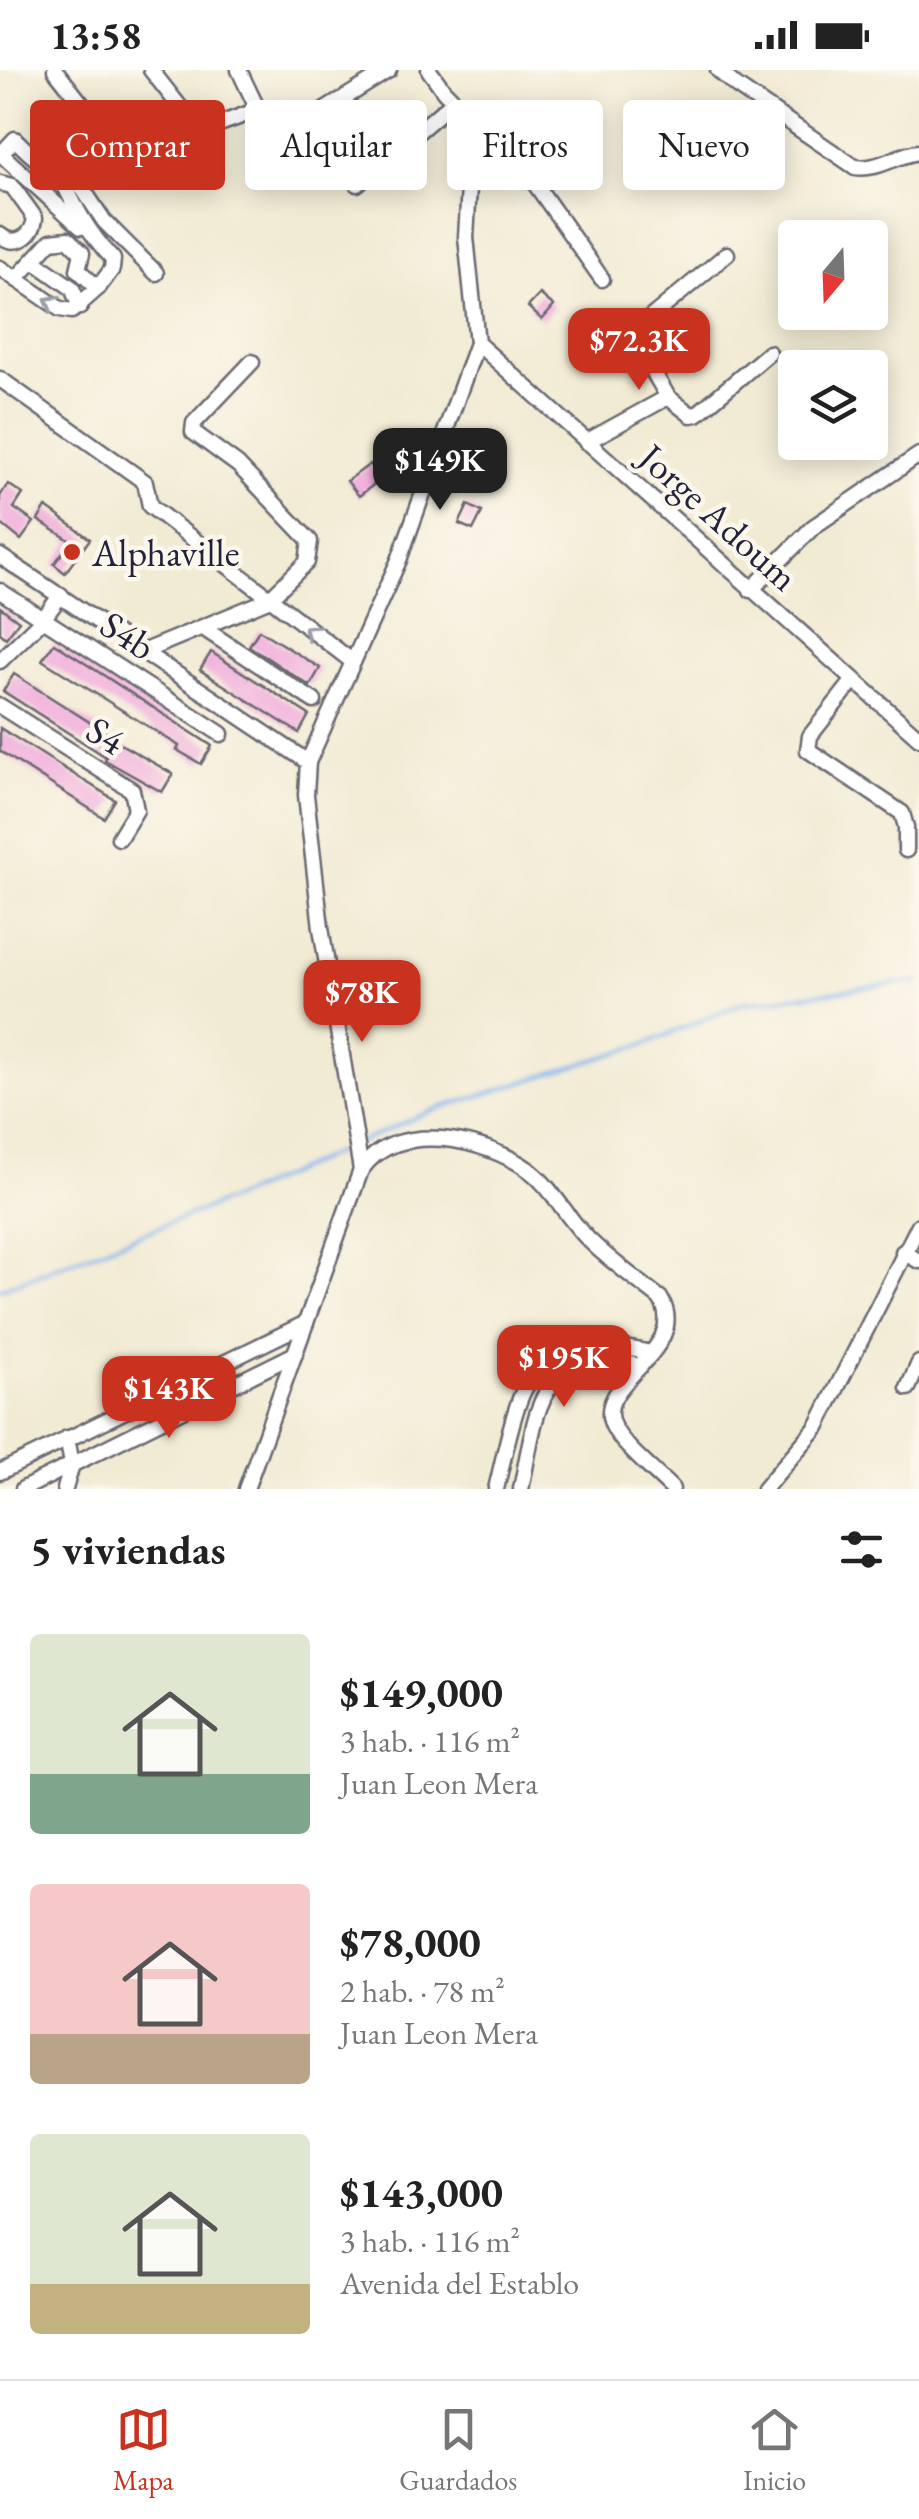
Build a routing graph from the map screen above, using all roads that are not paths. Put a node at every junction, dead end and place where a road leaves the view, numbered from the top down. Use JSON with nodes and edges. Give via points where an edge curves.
{"nodes":[{"id":1,"x":55,"y":70,"type":"edge"},
{"id":2,"x":151,"y":70,"type":"edge"},
{"id":3,"x":239,"y":70,"type":"edge"},
{"id":4,"x":389,"y":70,"type":"edge"},
{"id":5,"x":428,"y":70,"type":"edge"},
{"id":6,"x":718,"y":70,"type":"edge"},
{"id":7,"x":79,"y":100,"type":"edge"},
{"id":8,"x":174,"y":100,"type":"edge"},
{"id":9,"x":253,"y":100,"type":"edge"},
{"id":10,"x":341,"y":100,"type":"edge"},
{"id":11,"x":453,"y":100,"type":"edge"},
{"id":12,"x":447,"y":107,"type":"edge"},
{"id":13,"x":427,"y":124,"type":"edge"},
{"id":14,"x":919,"y":152,"type":"edge"},
{"id":15,"x":1,"y":154,"type":"edge"},
{"id":16,"x":30,"y":154,"type":"edge"},
{"id":17,"x":12,"y":181,"type":"edge"},
{"id":18,"x":69,"y":190,"type":"edge"},
{"id":19,"x":80,"y":190,"type":"edge"},
{"id":20,"x":469,"y":190,"type":"edge"},
{"id":21,"x":540,"y":190,"type":"edge"},
{"id":22,"x":1,"y":240,"type":"edge"},
{"id":23,"x":96,"y":241,"type":"junction"},
{"id":24,"x":727,"y":254,"type":"dead end"},
{"id":25,"x":35,"y":262,"type":"junction"},
{"id":26,"x":0,"y":268,"type":"edge"},
{"id":27,"x":78,"y":270,"type":"junction"},
{"id":28,"x":156,"y":273,"type":"dead end"},
{"id":29,"x":16,"y":279,"type":"junction"},
{"id":30,"x":602,"y":279,"type":"dead end"},
{"id":31,"x":64,"y":281,"type":"junction"},
{"id":32,"x":98,"y":288,"type":"junction"},
{"id":33,"x":80,"y":307,"type":"junction"},
{"id":34,"x":477,"y":343,"type":"junction"},
{"id":35,"x":770,"y":353,"type":"dead end"},
{"id":36,"x":252,"y":362,"type":"dead end"},
{"id":37,"x":0,"y":379,"type":"edge"},
{"id":38,"x":668,"y":397,"type":"junction"},
{"id":39,"x":586,"y":442,"type":"junction"},
{"id":40,"x":919,"y":456,"type":"edge"},
{"id":41,"x":0,"y":556,"type":"edge"},
{"id":42,"x":751,"y":590,"type":"junction"},
{"id":43,"x":0,"y":592,"type":"edge"},
{"id":44,"x":61,"y":595,"type":"junction"},
{"id":45,"x":268,"y":600,"type":"junction"},
{"id":46,"x":43,"y":619,"type":"junction"},
{"id":47,"x":203,"y":628,"type":"junction"},
{"id":48,"x":142,"y":652,"type":"junction"},
{"id":49,"x":0,"y":661,"type":"edge"},
{"id":50,"x":353,"y":662,"type":"junction"},
{"id":51,"x":853,"y":681,"type":"junction"},
{"id":52,"x":314,"y":701,"type":"dead end"},
{"id":53,"x":0,"y":706,"type":"edge"},
{"id":54,"x":220,"y":734,"type":"dead end"},
{"id":55,"x":919,"y":738,"type":"edge"},
{"id":56,"x":308,"y":762,"type":"junction"},
{"id":57,"x":118,"y":838,"type":"dead end"},
{"id":58,"x":906,"y":850,"type":"dead end"},
{"id":59,"x":361,"y":1170,"type":"junction"},
{"id":60,"x":919,"y":1225,"type":"edge"},
{"id":61,"x":903,"y":1252,"type":"junction"},
{"id":62,"x":919,"y":1261,"type":"edge"},
{"id":63,"x":306,"y":1323,"type":"junction"},
{"id":64,"x":295,"y":1354,"type":"junction"},
{"id":65,"x":651,"y":1354,"type":"junction"},
{"id":66,"x":919,"y":1363,"type":"edge"},
{"id":67,"x":640,"y":1366,"type":"junction"},
{"id":68,"x":908,"y":1388,"type":"dead end"},
{"id":69,"x":67,"y":1438,"type":"junction"},
{"id":70,"x":72,"y":1464,"type":"junction"},
{"id":71,"x":0,"y":1472,"type":"edge"},
{"id":72,"x":23,"y":1489,"type":"edge"},
{"id":73,"x":65,"y":1489,"type":"edge"},
{"id":74,"x":246,"y":1489,"type":"edge"},
{"id":75,"x":496,"y":1489,"type":"edge"},
{"id":76,"x":521,"y":1489,"type":"edge"},
{"id":77,"x":672,"y":1489,"type":"edge"},
{"id":78,"x":764,"y":1489,"type":"edge"}],
"edges":[{"from":1,"to":7,"type":"street"},
{"from":2,"to":8,"type":"street"},
{"from":3,"to":9,"type":"street"},
{"from":4,"to":10,"type":"street"},
{"from":5,"to":11,"type":"street"},
{"from":6,"to":14,"type":"street","via":[[856,167]]},
{"from":12,"to":13,"type":"street"},
{"from":15,"to":16,"type":"street","via":[[15,139]]},
{"from":15,"to":17,"type":"street"},
{"from":17,"to":22,"type":"street","via":[[32,210],[34,228],[26,238]]},
{"from":17,"to":23,"type":"street"},
{"from":18,"to":23,"type":"street"},
{"from":19,"to":28,"type":"street"},
{"from":20,"to":34,"type":"street","via":[[466,236]]},
{"from":21,"to":30,"type":"street"},
{"from":23,"to":32,"type":"street","via":[[115,264]]},
{"from":24,"to":38,"type":"street","via":[[631,334]]},
{"from":25,"to":27,"type":"street","via":[[50,241],[68,239],[82,253]]},
{"from":25,"to":29,"type":"street"},
{"from":25,"to":31,"type":"street"},
{"from":26,"to":29,"type":"street"},
{"from":27,"to":31,"type":"street"},
{"from":27,"to":32,"type":"street"},
{"from":33,"to":29,"type":"street","one_way":true,"via":[[60,309]]},
{"from":31,"to":33,"type":"street"},
{"from":32,"to":33,"type":"street"},
{"from":34,"to":39,"type":"street","name":"Jorge Adoum"},
{"from":34,"to":50,"type":"street","via":[[400,560]]},
{"from":35,"to":38,"type":"street","via":[[698,414],[691,416]]},
{"from":36,"to":45,"type":"street","via":[[194,423],[193,432],[238,464],[310,541],[307,562]]},
{"from":37,"to":45,"type":"street","via":[[146,482],[150,506]]},
{"from":38,"to":39,"type":"street"},
{"from":39,"to":42,"type":"street","name":"Jorge Adoum"},
{"from":40,"to":42,"type":"street","via":[[813,527]]},
{"from":41,"to":44,"type":"street"},
{"from":42,"to":51,"type":"street","name":"Jorge Adoum"},
{"from":43,"to":46,"type":"street","name":"S4b"},
{"from":44,"to":46,"type":"street"},
{"from":44,"to":48,"type":"street"},
{"from":45,"to":47,"type":"street"},
{"from":50,"to":45,"type":"street","one_way":true},
{"from":46,"to":49,"type":"street"},
{"from":46,"to":54,"type":"street","name":"S4b"},
{"from":47,"to":48,"type":"street"},
{"from":47,"to":52,"type":"street"},
{"from":48,"to":56,"type":"street"},
{"from":50,"to":56,"type":"street"},
{"from":51,"to":55,"type":"street","name":"Jorge Adoum"},
{"from":51,"to":58,"type":"street","via":[[810,736],[808,750],[902,814]]},
{"from":53,"to":57,"type":"street","name":"S4","via":[[132,790],[136,810]]},
{"from":56,"to":59,"type":"street","via":[[322,928]]},
{"from":59,"to":63,"type":"street"},
{"from":59,"to":65,"type":"street","via":[[398,1142],[432,1138],[470,1145],[534,1173],[588,1240],[660,1298],[668,1322]]},
{"from":60,"to":61,"type":"street"},
{"from":61,"to":62,"type":"street"},
{"from":61,"to":78,"type":"street","via":[[835,1396]]},
{"from":63,"to":64,"type":"street"},
{"from":63,"to":69,"type":"street"},
{"from":64,"to":70,"type":"street"},
{"from":64,"to":74,"type":"street"},
{"from":65,"to":67,"type":"street"},
{"from":65,"to":75,"type":"street","via":[[572,1349],[542,1363],[518,1398]]},
{"from":66,"to":68,"type":"street"},
{"from":67,"to":76,"type":"street","via":[[591,1362],[558,1376],[535,1424]]},
{"from":67,"to":77,"type":"street","via":[[614,1400],[612,1424]]},
{"from":69,"to":70,"type":"street"},
{"from":69,"to":71,"type":"street"},
{"from":70,"to":72,"type":"street"},
{"from":70,"to":73,"type":"street"}]}
